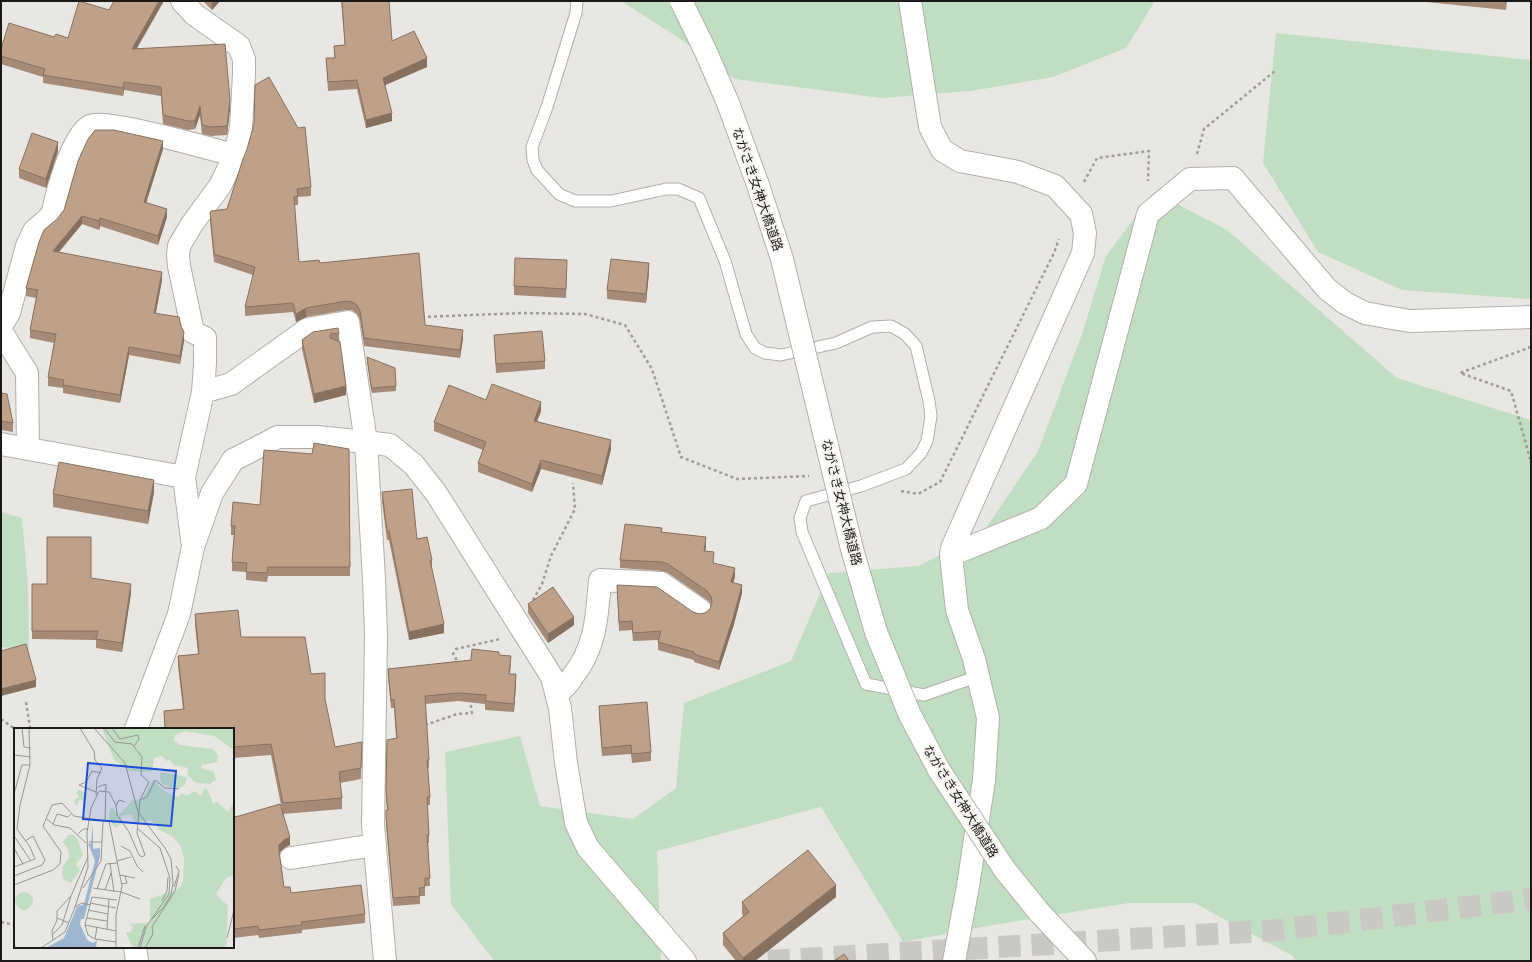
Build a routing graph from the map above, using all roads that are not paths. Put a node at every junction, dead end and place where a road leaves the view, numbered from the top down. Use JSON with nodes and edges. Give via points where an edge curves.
{"nodes":[{"id":1,"x":182,"y":1,"type":"edge"},
{"id":2,"x":577,"y":1,"type":"edge"},
{"id":3,"x":681,"y":1,"type":"edge"},
{"id":4,"x":910,"y":1,"type":"edge"},
{"id":5,"x":235,"y":156,"type":"junction"},
{"id":6,"x":1531,"y":317,"type":"edge"},
{"id":7,"x":1,"y":326,"type":"edge"},
{"id":8,"x":1,"y":331,"type":"edge"},
{"id":9,"x":203,"y":392,"type":"junction"},
{"id":10,"x":366,"y":442,"type":"junction"},
{"id":11,"x":1,"y":444,"type":"edge"},
{"id":12,"x":28,"y":449,"type":"junction"},
{"id":13,"x":184,"y":477,"type":"junction"},
{"id":14,"x":194,"y":547,"type":"junction"},
{"id":15,"x":951,"y":555,"type":"junction"},
{"id":16,"x":700,"y":610,"type":"dead end"},
{"id":17,"x":979,"y":676,"type":"junction"},
{"id":18,"x":556,"y":693,"type":"junction"},
{"id":19,"x":136,"y":728,"type":"edge"},
{"id":20,"x":374,"y":845,"type":"junction"},
{"id":21,"x":292,"y":858,"type":"dead end"},
{"id":22,"x":135,"y":948,"type":"edge"},
{"id":23,"x":137,"y":961,"type":"edge"},
{"id":24,"x":385,"y":961,"type":"edge"},
{"id":25,"x":685,"y":961,"type":"edge"},
{"id":26,"x":954,"y":961,"type":"edge"},
{"id":27,"x":1085,"y":961,"type":"edge"}],
"edges":[{"from":1,"to":5,"type":"street","via":[[195,15],[239,46],[244,59],[241,128]]},
{"from":2,"to":17,"type":"lane","via":[[576,13],[532,147],[537,170],[559,194],[576,202],[611,201],[666,189],[678,189],[699,198],[724,261],[746,334],[755,348],[781,355],[836,343],[872,327],[891,326],[905,334],[916,346],[931,416],[928,441],[921,453],[906,469],[861,486],[806,501],[800,518],[802,532],[866,684],[924,695]]},
{"from":3,"to":27,"type":"street","name":"ながさき女神大橋道路","bridge":true,"via":[[728,103],[782,259],[852,549],[876,632],[910,715],[939,770],[1005,870],[1039,912]]},
{"from":4,"to":15,"type":"street","via":[[930,127],[942,150],[960,161],[1018,172],[1055,186],[1081,214],[1085,233],[1083,253]]},
{"from":5,"to":7,"type":"street","via":[[105,124],[88,127],[80,136],[65,165],[53,212],[34,232],[27,246],[9,313]]},
{"from":5,"to":9,"type":"street","via":[[220,186],[179,246],[179,266],[193,332],[205,338]]},
{"from":6,"to":15,"type":"street","via":[[1410,321],[1365,313],[1345,303],[1327,288],[1233,178],[1190,179],[1148,214],[1076,484],[1041,518]]},
{"from":8,"to":12,"type":"street","via":[[27,373]]},
{"from":9,"to":10,"type":"street","via":[[231,384],[308,329],[348,322]]},
{"from":9,"to":13,"type":"street"},
{"from":10,"to":14,"type":"street","via":[[317,437],[278,437],[233,460],[212,493]]},
{"from":10,"to":18,"type":"street","via":[[390,446],[414,465],[436,493],[552,677]]},
{"from":10,"to":20,"type":"street","via":[[375,622]]},
{"from":11,"to":12,"type":"street"},
{"from":12,"to":13,"type":"street"},
{"from":13,"to":14,"type":"street"},
{"from":14,"to":19,"type":"street","via":[[179,614]]},
{"from":15,"to":17,"type":"street","via":[[957,610]]},
{"from":16,"to":18,"type":"street","via":[[661,584],[600,580],[595,631],[586,658],[564,689]]},
{"from":17,"to":26,"type":"street","via":[[988,718],[984,780]]},
{"from":18,"to":25,"type":"street","via":[[576,822],[588,848]]},
{"from":20,"to":21,"type":"street"},
{"from":20,"to":24,"type":"street"},
{"from":22,"to":23,"type":"street"}]}
